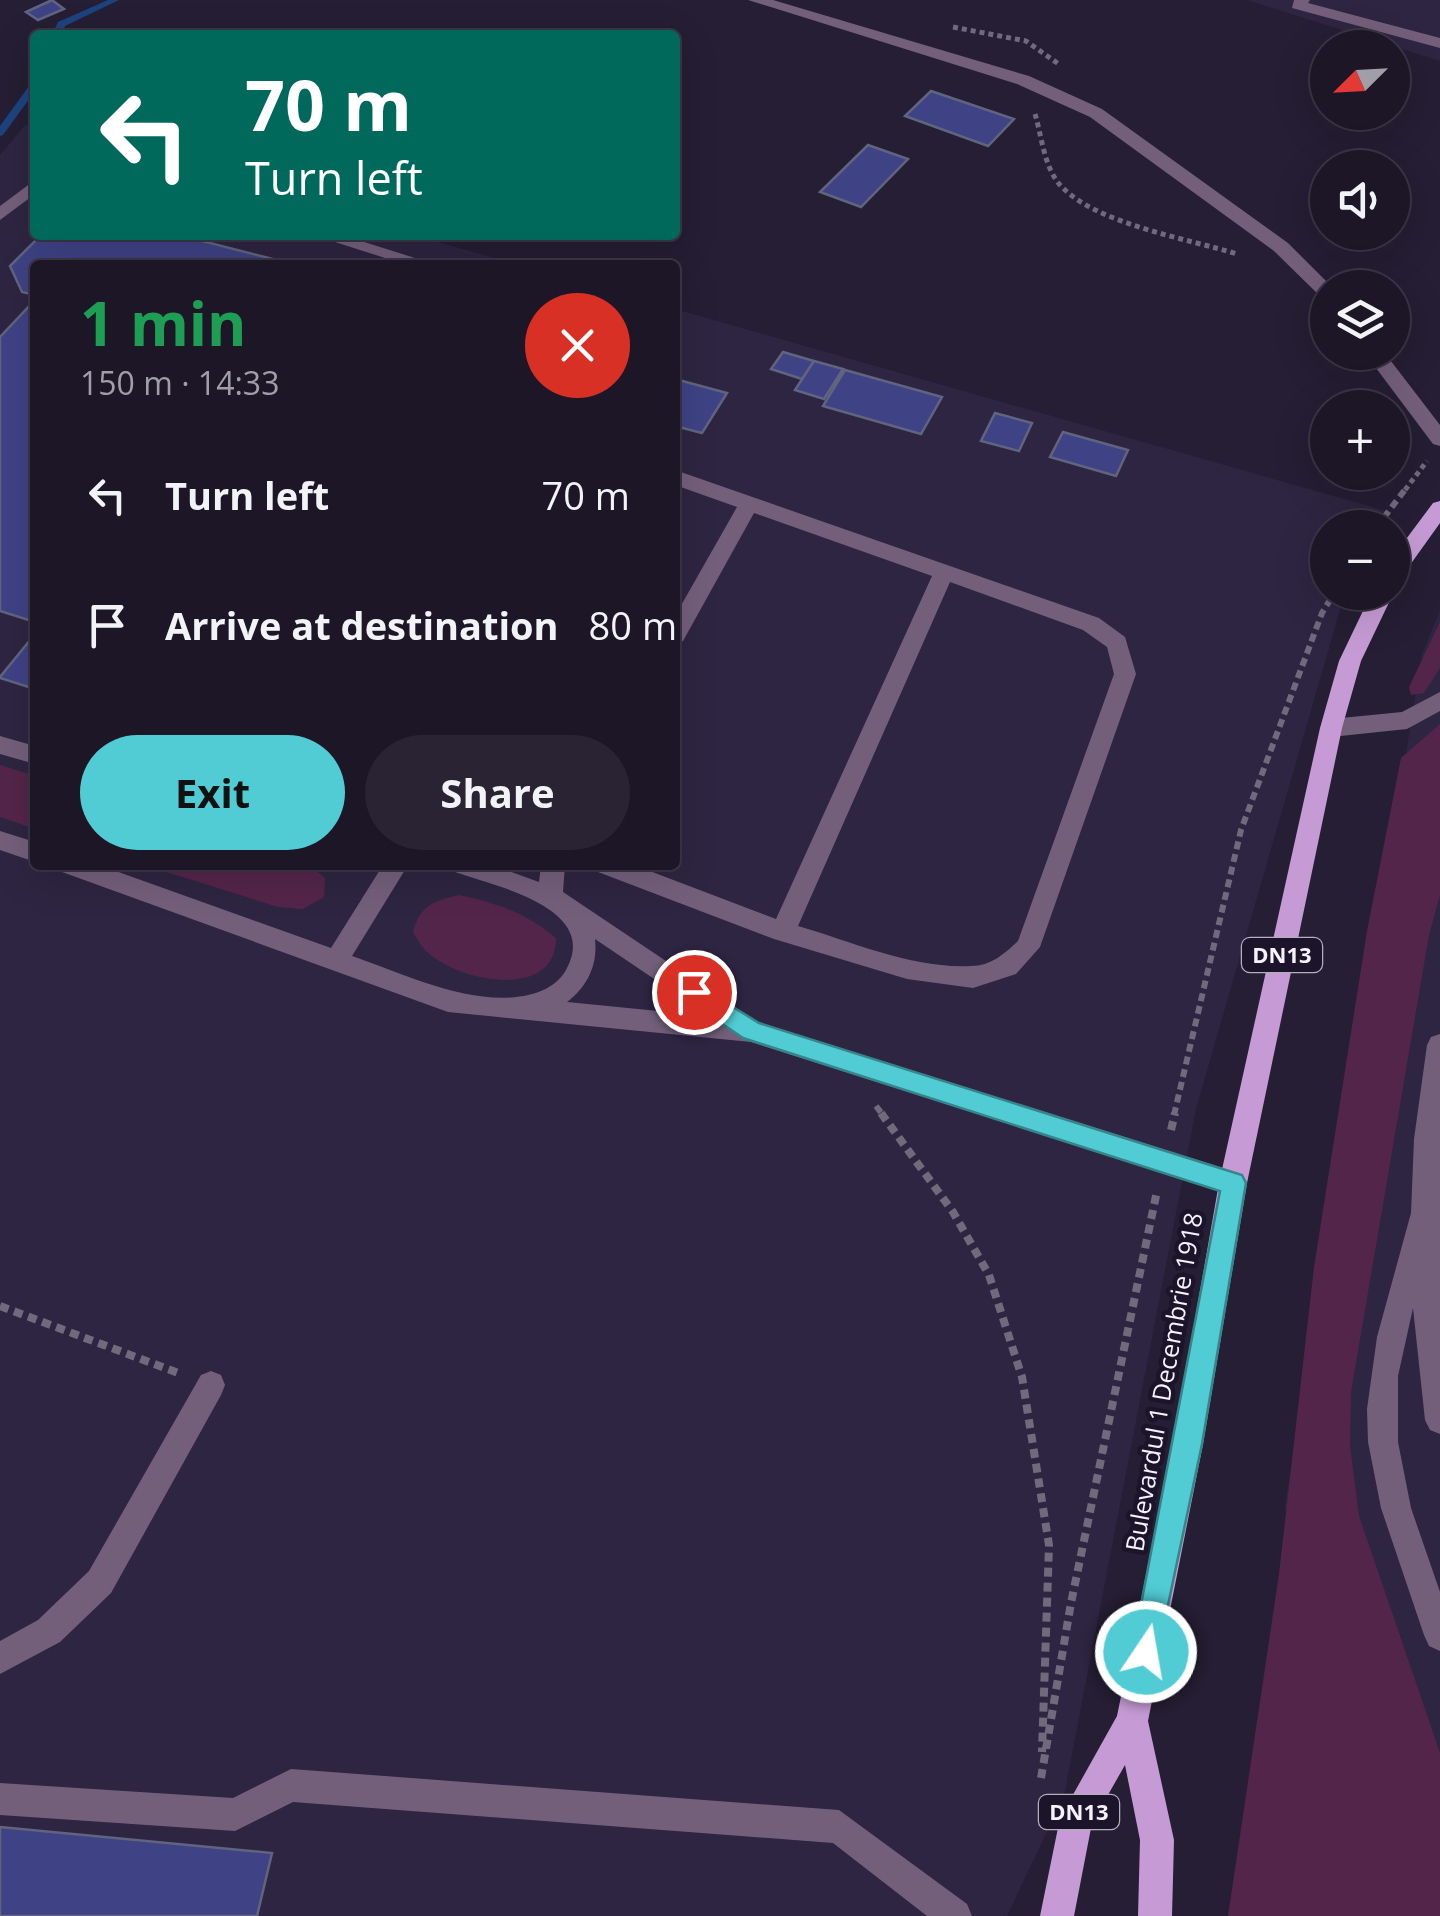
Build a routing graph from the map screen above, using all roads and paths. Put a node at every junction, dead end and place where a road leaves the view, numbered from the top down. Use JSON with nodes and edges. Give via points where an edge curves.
{"nodes":[{"id":1,"x":756,"y":0,"type":"edge"},
{"id":2,"x":1302,"y":0,"type":"edge"},
{"id":3,"x":1440,"y":43,"type":"edge"},
{"id":4,"x":1023,"y":80,"type":"junction"},
{"id":5,"x":30,"y":189,"type":"edge"},
{"id":6,"x":0,"y":215,"type":"edge"},
{"id":7,"x":340,"y":240,"type":"edge"},
{"id":8,"x":1247,"y":257,"type":"dead end"},
{"id":9,"x":410,"y":260,"type":"edge"},
{"id":10,"x":1310,"y":275,"type":"edge"},
{"id":11,"x":1387,"y":370,"type":"edge"},
{"id":12,"x":1440,"y":439,"type":"edge"},
{"id":13,"x":1428,"y":460,"type":"dead end"},
{"id":14,"x":680,"y":479,"type":"edge"},
{"id":15,"x":749,"y":504,"type":"junction"},
{"id":16,"x":1440,"y":508,"type":"edge"},
{"id":17,"x":1390,"y":510,"type":"edge"},
{"id":18,"x":1410,"y":549,"type":"edge"},
{"id":19,"x":944,"y":572,"type":"junction"},
{"id":20,"x":1324,"y":610,"type":"edge"},
{"id":21,"x":1374,"y":610,"type":"edge"},
{"id":22,"x":680,"y":626,"type":"edge"},
{"id":23,"x":1440,"y":700,"type":"edge"},
{"id":24,"x":1331,"y":728,"type":"junction"},
{"id":25,"x":0,"y":745,"type":"edge"},
{"id":26,"x":30,"y":754,"type":"edge"},
{"id":27,"x":0,"y":840,"type":"edge"},
{"id":28,"x":30,"y":850,"type":"edge"},
{"id":29,"x":85,"y":870,"type":"edge"},
{"id":30,"x":393,"y":870,"type":"edge"},
{"id":31,"x":478,"y":870,"type":"edge"},
{"id":32,"x":553,"y":870,"type":"edge"},
{"id":33,"x":620,"y":870,"type":"edge"},
{"id":34,"x":550,"y":896,"type":"junction"},
{"id":35,"x":783,"y":932,"type":"junction"},
{"id":36,"x":336,"y":960,"type":"junction"},
{"id":37,"x":498,"y":1006,"type":"junction"},
{"id":38,"x":751,"y":1031,"type":"junction"},
{"id":39,"x":1440,"y":1045,"type":"edge"},
{"id":40,"x":846,"y":1062,"type":"junction"},
{"id":41,"x":1163,"y":1165,"type":"junction"},
{"id":42,"x":1233,"y":1183,"type":"junction"},
{"id":43,"x":1421,"y":1220,"type":"junction"},
{"id":44,"x":0,"y":1306,"type":"edge"},
{"id":45,"x":1425,"y":1332,"type":"junction"},
{"id":46,"x":1393,"y":1346,"type":"junction"},
{"id":47,"x":211,"y":1384,"type":"joint"},
{"id":48,"x":1440,"y":1420,"type":"edge"},
{"id":49,"x":1440,"y":1635,"type":"edge"},
{"id":50,"x":0,"y":1658,"type":"edge"},
{"id":51,"x":1132,"y":1721,"type":"junction"},
{"id":52,"x":0,"y":1800,"type":"edge"},
{"id":53,"x":955,"y":1916,"type":"edge"},
{"id":54,"x":1058,"y":1916,"type":"edge"},
{"id":55,"x":1155,"y":1916,"type":"edge"}],
"edges":[{"from":1,"to":4,"type":"street"},
{"from":2,"to":3,"type":"street","via":[[1298,5]]},
{"from":4,"to":8,"type":"path","via":[[1063,189],[1088,205]]},
{"from":4,"to":10,"type":"street","via":[[1096,114],[1282,247]]},
{"from":5,"to":6,"type":"street"},
{"from":7,"to":9,"type":"street"},
{"from":11,"to":12,"type":"street"},
{"from":13,"to":17,"type":"path"},
{"from":14,"to":15,"type":"street"},
{"from":15,"to":19,"type":"street"},
{"from":15,"to":22,"type":"street"},
{"from":16,"to":18,"type":"main road"},
{"from":19,"to":35,"type":"street"},
{"from":19,"to":35,"type":"street","via":[[1092,624],[1117,643],[1125,674],[1028,948],[1007,967],[973,977],[907,968]]},
{"from":20,"to":41,"type":"path","via":[[1240,830]]},
{"from":21,"to":24,"type":"main road","name":"Bulevardul 1 Decembrie 1918","number":"DN13","via":[[1350,661]]},
{"from":23,"to":24,"type":"street","via":[[1406,720]]},
{"from":24,"to":42,"type":"main road","name":"Bulevardul 1 Decembrie 1918","number":"DN13"},
{"from":25,"to":26,"type":"street"},
{"from":27,"to":28,"type":"street"},
{"from":29,"to":36,"type":"street"},
{"from":30,"to":36,"type":"street"},
{"from":31,"to":34,"type":"street"},
{"from":32,"to":34,"type":"street"},
{"from":33,"to":35,"type":"street"},
{"from":34,"to":37,"type":"street","via":[[575,916],[588,938],[584,966],[564,990],[533,1005]]},
{"from":34,"to":38,"type":"street"},
{"from":36,"to":37,"type":"street","via":[[448,1001]]},
{"from":37,"to":38,"type":"street"},
{"from":38,"to":40,"type":"street"},
{"from":39,"to":43,"type":"street","via":[[1426,1121]]},
{"from":40,"to":41,"type":"street"},
{"from":40,"to":41,"type":"path","via":[[953,1212],[1008,1322],[1050,1545],[1041,1778]]},
{"from":41,"to":42,"type":"street"},
{"from":42,"to":51,"type":"main road","name":"Bulevardul 1 Decembrie 1918","number":"DN13"},
{"from":43,"to":45,"type":"street"},
{"from":43,"to":46,"type":"street"},
{"from":44,"to":47,"type":"path"},
{"from":45,"to":46,"type":"street"},
{"from":45,"to":48,"type":"street"},
{"from":46,"to":49,"type":"street","via":[[1382,1425],[1394,1503]]},
{"from":47,"to":50,"type":"street","via":[[100,1582],[48,1631]]},
{"from":51,"to":54,"type":"main road","name":"Bulevardul 1 Decembrie 1918","number":"DN13","via":[[1076,1818]]},
{"from":51,"to":55,"type":"main road","name":"Bulevardul 1 Decembrie 1918","number":"DN13","via":[[1157,1840]]},
{"from":52,"to":53,"type":"street","via":[[235,1814],[291,1785],[839,1828]]}]}
